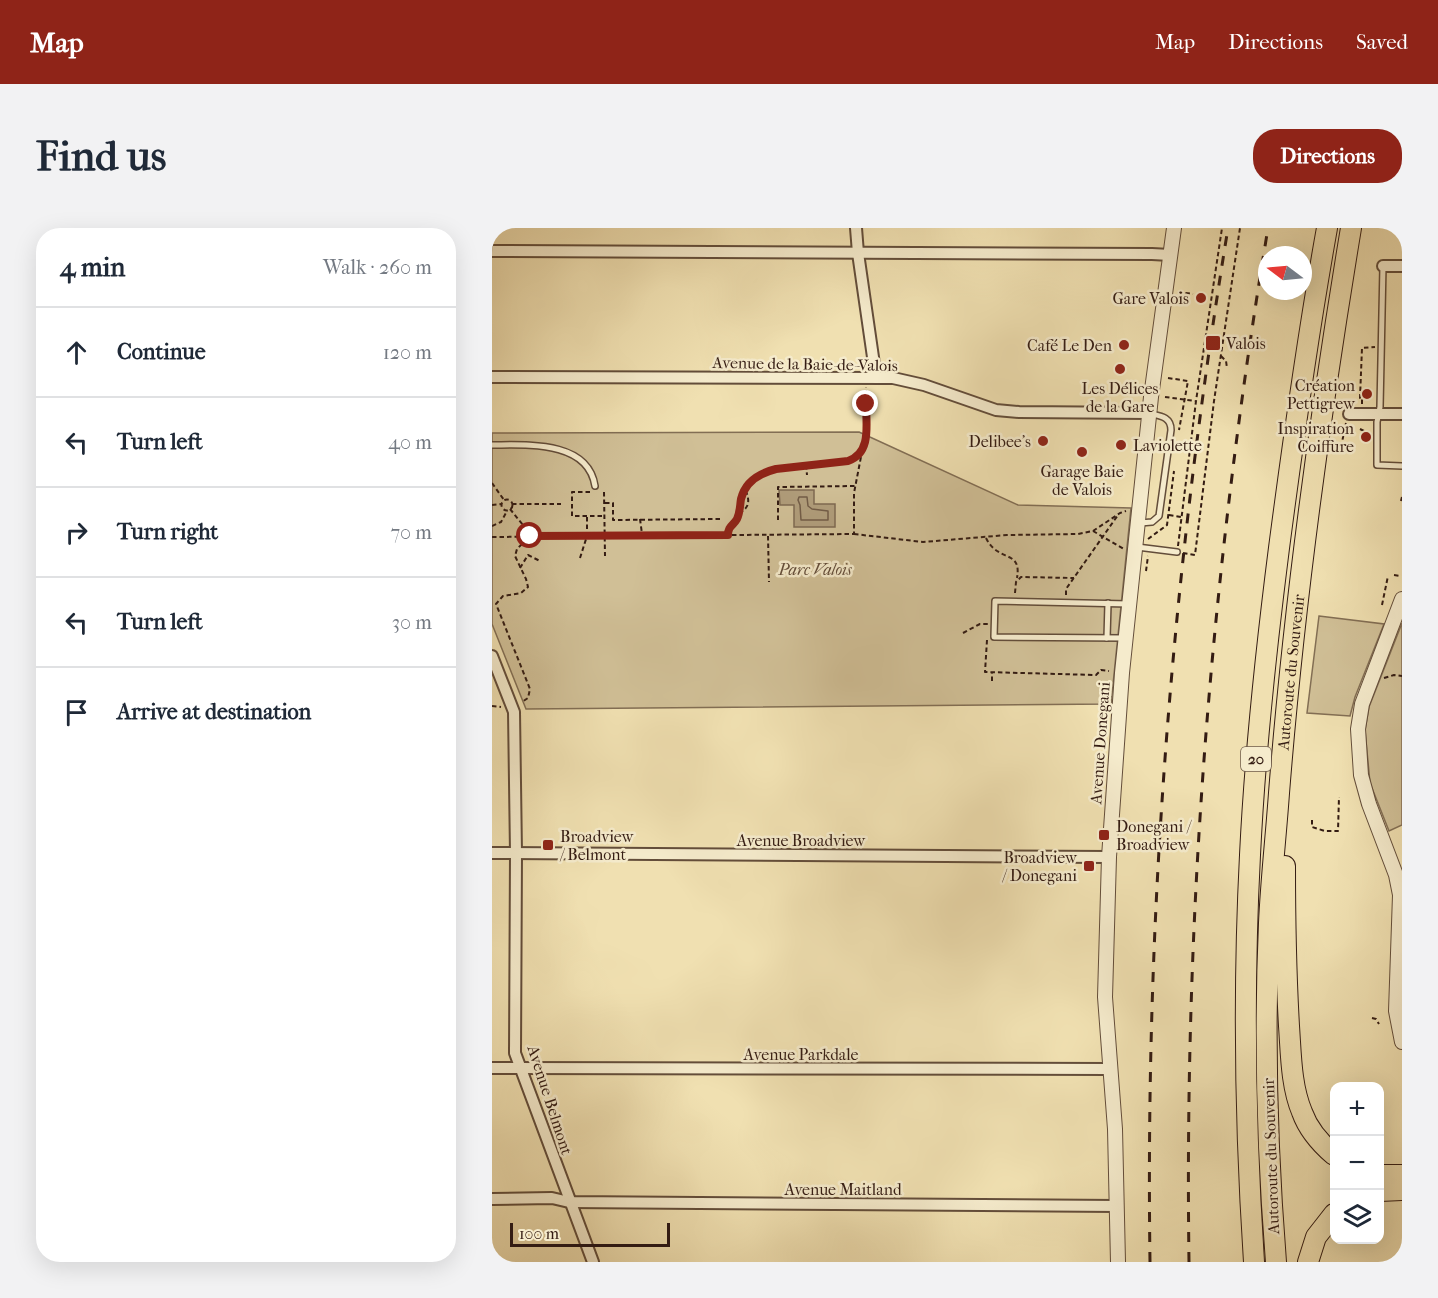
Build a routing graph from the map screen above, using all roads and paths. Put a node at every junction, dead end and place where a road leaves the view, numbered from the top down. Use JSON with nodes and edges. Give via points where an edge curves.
{"nodes":[{"id":1,"x":856,"y":228,"type":"edge"},
{"id":2,"x":1174,"y":228,"type":"edge"},
{"id":3,"x":1222,"y":228,"type":"edge"},
{"id":4,"x":1240,"y":228,"type":"edge"},
{"id":5,"x":1327,"y":228,"type":"edge"},
{"id":6,"x":1351,"y":228,"type":"edge"},
{"id":7,"x":492,"y":251,"type":"edge"},
{"id":8,"x":858,"y":253,"type":"junction"},
{"id":9,"x":1170,"y":255,"type":"junction"},
{"id":10,"x":1383,"y":266,"type":"joint"},
{"id":11,"x":1402,"y":266,"type":"edge"},
{"id":12,"x":1178,"y":292,"type":"dead end"},
{"id":13,"x":1193,"y":294,"type":"dead end"},
{"id":14,"x":1381,"y":347,"type":"junction"},
{"id":15,"x":1220,"y":356,"type":"junction"},
{"id":16,"x":1227,"y":368,"type":"dead end"},
{"id":17,"x":492,"y":377,"type":"edge"},
{"id":18,"x":876,"y":378,"type":"junction"},
{"id":19,"x":1168,"y":378,"type":"dead end"},
{"id":20,"x":866,"y":387,"type":"dead end"},
{"id":21,"x":1165,"y":397,"type":"dead end"},
{"id":22,"x":1362,"y":398,"type":"dead end"},
{"id":23,"x":1186,"y":400,"type":"junction"},
{"id":24,"x":1196,"y":401,"type":"junction"},
{"id":25,"x":1149,"y":413,"type":"junction"},
{"id":26,"x":1173,"y":414,"type":"dead end"},
{"id":27,"x":1379,"y":414,"type":"junction"},
{"id":28,"x":1402,"y":414,"type":"edge"},
{"id":29,"x":1182,"y":415,"type":"junction"},
{"id":30,"x":1348,"y":418,"type":"joint"},
{"id":31,"x":1360,"y":429,"type":"dead end"},
{"id":32,"x":1179,"y":431,"type":"dead end"},
{"id":33,"x":1366,"y":434,"type":"dead end"},
{"id":34,"x":492,"y":445,"type":"edge"},
{"id":35,"x":1341,"y":447,"type":"dead end"},
{"id":36,"x":863,"y":450,"type":"junction"},
{"id":37,"x":806,"y":465,"type":"junction"},
{"id":38,"x":1402,"y":466,"type":"edge"},
{"id":39,"x":807,"y":475,"type":"dead end"},
{"id":40,"x":492,"y":483,"type":"edge"},
{"id":41,"x":855,"y":486,"type":"junction"},
{"id":42,"x":594,"y":489,"type":"joint"},
{"id":43,"x":744,"y":489,"type":"junction"},
{"id":44,"x":604,"y":492,"type":"dead end"},
{"id":45,"x":502,"y":502,"type":"junction"},
{"id":46,"x":604,"y":503,"type":"junction"},
{"id":47,"x":513,"y":504,"type":"junction"},
{"id":48,"x":561,"y":504,"type":"dead end"},
{"id":49,"x":492,"y":505,"type":"edge"},
{"id":50,"x":506,"y":510,"type":"junction"},
{"id":51,"x":739,"y":513,"type":"junction"},
{"id":52,"x":1120,"y":513,"type":"junction"},
{"id":53,"x":587,"y":515,"type":"junction"},
{"id":54,"x":1169,"y":515,"type":"dead end"},
{"id":55,"x":604,"y":516,"type":"junction"},
{"id":56,"x":1135,"y":517,"type":"junction"},
{"id":57,"x":1181,"y":517,"type":"junction"},
{"id":58,"x":640,"y":519,"type":"junction"},
{"id":59,"x":720,"y":519,"type":"dead end"},
{"id":60,"x":778,"y":520,"type":"dead end"},
{"id":61,"x":492,"y":526,"type":"edge"},
{"id":62,"x":1093,"y":531,"type":"junction"},
{"id":63,"x":854,"y":534,"type":"junction"},
{"id":64,"x":728,"y":535,"type":"junction"},
{"id":65,"x":768,"y":535,"type":"junction"},
{"id":66,"x":530,"y":536,"type":"junction"},
{"id":67,"x":587,"y":536,"type":"junction"},
{"id":68,"x":605,"y":536,"type":"junction"},
{"id":69,"x":642,"y":536,"type":"junction"},
{"id":70,"x":492,"y":537,"type":"edge"},
{"id":71,"x":986,"y":537,"type":"junction"},
{"id":72,"x":1102,"y":537,"type":"junction"},
{"id":73,"x":1136,"y":549,"type":"junction"},
{"id":74,"x":1178,"y":550,"type":"junction"},
{"id":75,"x":605,"y":556,"type":"dead end"},
{"id":76,"x":580,"y":558,"type":"dead end"},
{"id":77,"x":540,"y":561,"type":"dead end"},
{"id":78,"x":520,"y":568,"type":"junction"},
{"id":79,"x":1394,"y":575,"type":"dead end"},
{"id":80,"x":1144,"y":576,"type":"dead end"},
{"id":81,"x":1388,"y":576,"type":"dead end"},
{"id":82,"x":1401,"y":576,"type":"edge"},
{"id":83,"x":1017,"y":578,"type":"junction"},
{"id":84,"x":1074,"y":578,"type":"junction"},
{"id":85,"x":769,"y":582,"type":"dead end"},
{"id":86,"x":1016,"y":588,"type":"dead end"},
{"id":87,"x":1066,"y":589,"type":"dead end"},
{"id":88,"x":1402,"y":599,"type":"edge"},
{"id":89,"x":1108,"y":603,"type":"junction"},
{"id":90,"x":1129,"y":604,"type":"junction"},
{"id":91,"x":1382,"y":605,"type":"dead end"},
{"id":92,"x":980,"y":624,"type":"dead end"},
{"id":93,"x":963,"y":633,"type":"dead end"},
{"id":94,"x":1107,"y":638,"type":"junction"},
{"id":95,"x":1126,"y":638,"type":"junction"},
{"id":96,"x":986,"y":641,"type":"dead end"},
{"id":97,"x":492,"y":656,"type":"edge"},
{"id":98,"x":1115,"y":671,"type":"dead end"},
{"id":99,"x":992,"y":672,"type":"junction"},
{"id":100,"x":1402,"y":676,"type":"edge"},
{"id":101,"x":992,"y":681,"type":"dead end"},
{"id":102,"x":1382,"y":681,"type":"dead end"},
{"id":103,"x":522,"y":702,"type":"dead end"},
{"id":104,"x":492,"y":706,"type":"edge"},
{"id":105,"x":501,"y":706,"type":"dead end"},
{"id":106,"x":1284,"y":725,"type":"junction"},
{"id":107,"x":1340,"y":797,"type":"dead end"},
{"id":108,"x":1334,"y":802,"type":"dead end"},
{"id":109,"x":1340,"y":803,"type":"junction"},
{"id":110,"x":1333,"y":812,"type":"dead end"},
{"id":111,"x":1339,"y":812,"type":"junction"},
{"id":112,"x":1312,"y":820,"type":"dead end"},
{"id":113,"x":492,"y":853,"type":"edge"},
{"id":114,"x":516,"y":853,"type":"junction"},
{"id":115,"x":1109,"y":857,"type":"junction"},
{"id":116,"x":1372,"y":1018,"type":"dead end"},
{"id":117,"x":1379,"y":1024,"type":"dead end"},
{"id":118,"x":1402,"y":1042,"type":"edge"},
{"id":119,"x":492,"y":1068,"type":"edge"},
{"id":120,"x":519,"y":1068,"type":"junction"},
{"id":121,"x":1111,"y":1069,"type":"junction"},
{"id":122,"x":1330,"y":1151,"type":"edge"},
{"id":123,"x":1384,"y":1175,"type":"edge"},
{"id":124,"x":1402,"y":1175,"type":"edge"},
{"id":125,"x":1402,"y":1190,"type":"edge"},
{"id":126,"x":1384,"y":1191,"type":"edge"},
{"id":127,"x":492,"y":1199,"type":"edge"},
{"id":128,"x":569,"y":1202,"type":"junction"},
{"id":129,"x":1117,"y":1206,"type":"junction"},
{"id":130,"x":1330,"y":1220,"type":"edge"},
{"id":131,"x":593,"y":1262,"type":"edge"},
{"id":132,"x":1118,"y":1262,"type":"edge"},
{"id":133,"x":1254,"y":1262,"type":"edge"},
{"id":134,"x":1276,"y":1262,"type":"edge"},
{"id":135,"x":1308,"y":1262,"type":"edge"}],
"edges":[{"from":1,"to":8,"type":"street"},
{"from":2,"to":9,"type":"street","name":"Avenue Donegani"},
{"from":3,"to":24,"type":"path"},
{"from":4,"to":15,"type":"path"},
{"from":5,"to":133,"type":"highway","name":"Autoroute du Souvenir","number":"20","via":[[1287,484],[1253,804],[1245,1061]]},
{"from":6,"to":106,"type":"highway","name":"Autoroute du Souvenir","number":"20","via":[[1314,470]]},
{"from":7,"to":8,"type":"street"},
{"from":8,"to":9,"type":"street"},
{"from":8,"to":18,"type":"street"},
{"from":9,"to":25,"type":"street","name":"Avenue Donegani"},
{"from":10,"to":11,"type":"street"},
{"from":10,"to":14,"type":"lane"},
{"from":12,"to":13,"type":"path"},
{"from":14,"to":22,"type":"path","via":[[1362,348]]},
{"from":14,"to":27,"type":"lane"},
{"from":15,"to":16,"type":"path"},
{"from":15,"to":74,"type":"path","via":[[1195,555]]},
{"from":17,"to":18,"type":"street","name":"Avenue de la Baie-de-Valois"},
{"from":18,"to":25,"type":"street","name":"Avenue de la Baie-de-Valois","via":[[924,385],[996,410]]},
{"from":19,"to":23,"type":"path","via":[[1188,381]]},
{"from":20,"to":36,"type":"path"},
{"from":21,"to":23,"type":"path"},
{"from":23,"to":24,"type":"path"},
{"from":23,"to":29,"type":"path"},
{"from":24,"to":57,"type":"path"},
{"from":25,"to":56,"type":"street","name":"Avenue Donegani"},
{"from":25,"to":56,"type":"lane","via":[[1167,419],[1171,430],[1159,516],[1152,522]]},
{"from":26,"to":29,"type":"path"},
{"from":27,"to":28,"type":"street"},
{"from":27,"to":30,"type":"street"},
{"from":27,"to":38,"type":"lane","via":[[1377,465]]},
{"from":29,"to":32,"type":"path"},
{"from":30,"to":35,"type":"path"},
{"from":31,"to":33,"type":"path"},
{"from":34,"to":42,"type":"lane","via":[[565,451],[592,473]]},
{"from":36,"to":37,"type":"path","via":[[848,461]]},
{"from":36,"to":41,"type":"path"},
{"from":37,"to":39,"type":"path"},
{"from":37,"to":43,"type":"path","via":[[768,471]]},
{"from":40,"to":45,"type":"path"},
{"from":41,"to":60,"type":"path","via":[[778,487]]},
{"from":41,"to":63,"type":"path"},
{"from":42,"to":53,"type":"path","via":[[572,492],[572,516]]},
{"from":43,"to":51,"type":"path"},
{"from":43,"to":51,"type":"path","via":[[749,504]]},
{"from":44,"to":46,"type":"path"},
{"from":45,"to":47,"type":"path","via":[[510,500]]},
{"from":45,"to":49,"type":"path"},
{"from":45,"to":50,"type":"path"},
{"from":46,"to":55,"type":"path"},
{"from":46,"to":58,"type":"path","via":[[613,503],[614,520]]},
{"from":47,"to":48,"type":"path"},
{"from":47,"to":50,"type":"path"},
{"from":50,"to":61,"type":"path","via":[[501,522]]},
{"from":50,"to":66,"type":"path"},
{"from":51,"to":64,"type":"path"},
{"from":52,"to":56,"type":"path"},
{"from":52,"to":62,"type":"path"},
{"from":52,"to":72,"type":"path"},
{"from":53,"to":55,"type":"path"},
{"from":53,"to":67,"type":"path"},
{"from":54,"to":57,"type":"path"},
{"from":55,"to":68,"type":"path"},
{"from":56,"to":73,"type":"street","name":"Avenue Donegani"},
{"from":57,"to":74,"type":"path"},
{"from":58,"to":59,"type":"path"},
{"from":58,"to":69,"type":"path"},
{"from":62,"to":71,"type":"path"},
{"from":62,"to":72,"type":"path"},
{"from":63,"to":65,"type":"path"},
{"from":63,"to":71,"type":"path","via":[[916,542]]},
{"from":64,"to":65,"type":"path"},
{"from":64,"to":69,"type":"path"},
{"from":65,"to":85,"type":"path"},
{"from":66,"to":67,"type":"path"},
{"from":66,"to":70,"type":"path"},
{"from":66,"to":78,"type":"path","via":[[517,549],[515,556]]},
{"from":67,"to":68,"type":"path"},
{"from":67,"to":76,"type":"path"},
{"from":68,"to":69,"type":"path"},
{"from":68,"to":75,"type":"path"},
{"from":71,"to":83,"type":"path","via":[[996,551],[1017,562]]},
{"from":72,"to":73,"type":"path","via":[[1120,548]]},
{"from":72,"to":84,"type":"path"},
{"from":73,"to":74,"type":"lane"},
{"from":73,"to":80,"type":"path","via":[[1148,554]]},
{"from":73,"to":90,"type":"street","name":"Avenue Donegani"},
{"from":77,"to":78,"type":"path","via":[[528,555]]},
{"from":78,"to":103,"type":"path","via":[[528,584],[525,591],[503,596],[496,604],[530,688],[528,698]]},
{"from":79,"to":82,"type":"path"},
{"from":81,"to":91,"type":"path"},
{"from":83,"to":84,"type":"path"},
{"from":83,"to":86,"type":"path"},
{"from":84,"to":87,"type":"path"},
{"from":88,"to":118,"type":"street","via":[[1362,704],[1358,729],[1363,785],[1393,864],[1400,895],[1396,1011]]},
{"from":89,"to":90,"type":"lane"},
{"from":89,"to":94,"type":"lane"},
{"from":89,"to":94,"type":"lane","via":[[995,601],[994,637]]},
{"from":90,"to":95,"type":"street","name":"Avenue Donegani"},
{"from":92,"to":93,"type":"path"},
{"from":94,"to":95,"type":"lane"},
{"from":95,"to":115,"type":"street","name":"Avenue Donegani"},
{"from":96,"to":99,"type":"path","via":[[985,672]]},
{"from":97,"to":114,"type":"street","name":"Avenue Belmont","via":[[514,712]]},
{"from":98,"to":99,"type":"path","via":[[1101,670],[1096,675]]},
{"from":99,"to":101,"type":"path"},
{"from":100,"to":102,"type":"path"},
{"from":104,"to":105,"type":"path"},
{"from":106,"to":122,"type":"highway","via":[[1286,952],[1293,1069],[1307,1124]]},
{"from":106,"to":134,"type":"highway","name":"Autoroute du Souvenir","number":"20","via":[[1268,972],[1268,1121]]},
{"from":107,"to":109,"type":"path"},
{"from":108,"to":109,"type":"path"},
{"from":109,"to":111,"type":"path"},
{"from":110,"to":111,"type":"path"},
{"from":111,"to":112,"type":"path","via":[[1339,828],[1335,831],[1312,827]]},
{"from":113,"to":114,"type":"street","name":"Avenue Broadview"},
{"from":114,"to":115,"type":"street","name":"Avenue Broadview"},
{"from":114,"to":120,"type":"street","name":"Avenue Belmont","via":[[515,1053]]},
{"from":115,"to":121,"type":"street","name":"Avenue Donegani","via":[[1105,989]]},
{"from":116,"to":117,"type":"path"},
{"from":119,"to":120,"type":"street","name":"Avenue Parkdale"},
{"from":120,"to":121,"type":"street","name":"Avenue Parkdale"},
{"from":120,"to":128,"type":"street","name":"Avenue Belmont"},
{"from":121,"to":129,"type":"street","name":"Avenue Donegani"},
{"from":123,"to":124,"type":"highway"},
{"from":125,"to":126,"type":"highway"},
{"from":127,"to":128,"type":"street","name":"Avenue Maitland","via":[[552,1198]]},
{"from":128,"to":129,"type":"street","name":"Avenue Maitland"},
{"from":128,"to":131,"type":"street","name":"Avenue Belmont"},
{"from":129,"to":132,"type":"street","name":"Avenue Donegani"},
{"from":130,"to":135,"type":"highway","via":[[1316,1237]]}]}
